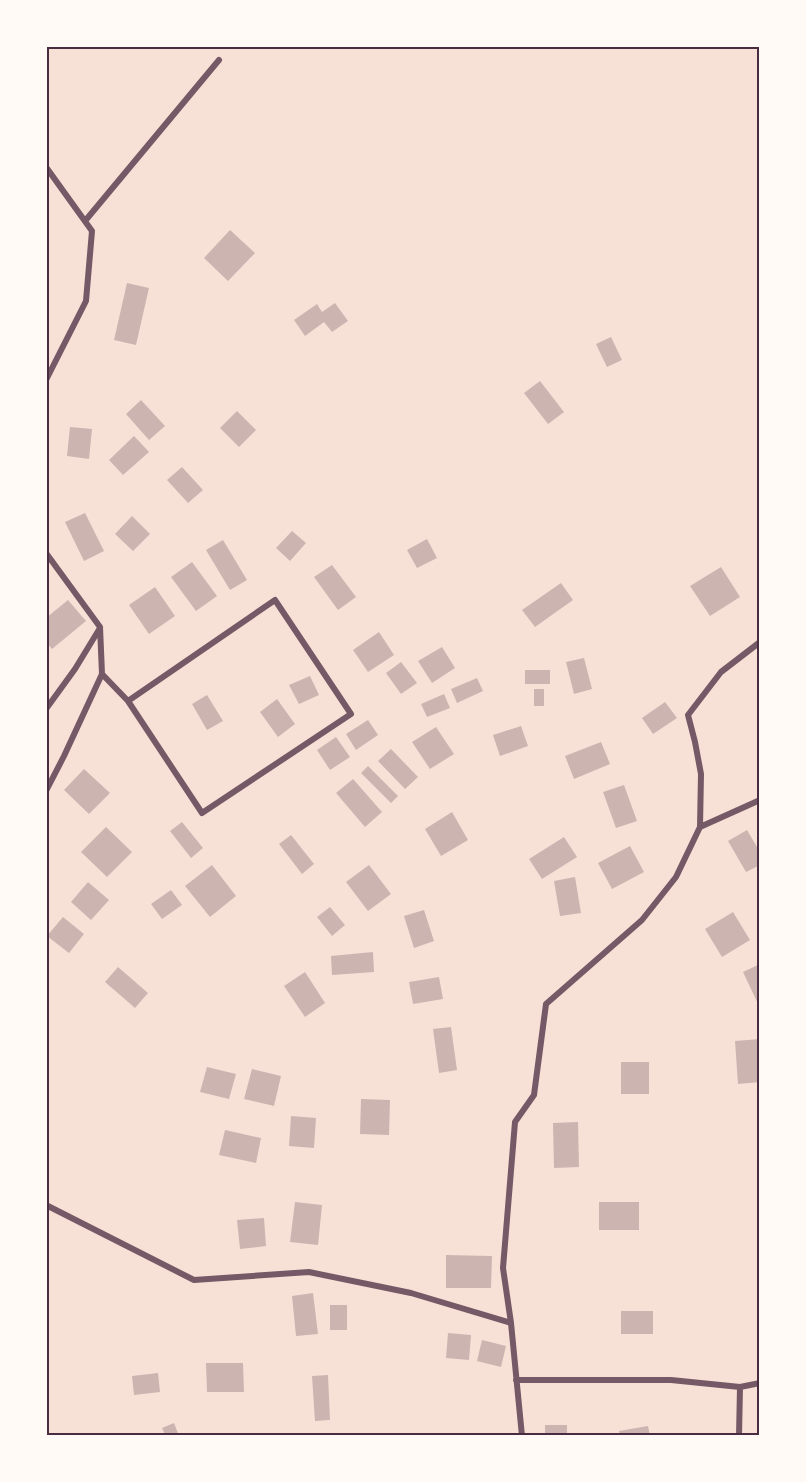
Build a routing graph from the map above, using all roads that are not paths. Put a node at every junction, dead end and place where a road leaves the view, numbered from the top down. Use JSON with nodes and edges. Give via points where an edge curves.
{"nodes":[{"id":1,"x":219,"y":60,"type":"dead end"},
{"id":2,"x":46,"y":167,"type":"edge"},
{"id":3,"x":85,"y":221,"type":"junction"},
{"id":4,"x":46,"y":380,"type":"edge"},
{"id":5,"x":46,"y":553,"type":"edge"},
{"id":6,"x":100,"y":627,"type":"junction"},
{"id":7,"x":759,"y":642,"type":"edge"},
{"id":8,"x":102,"y":674,"type":"junction"},
{"id":9,"x":128,"y":701,"type":"junction"},
{"id":10,"x":46,"y":709,"type":"edge"},
{"id":11,"x":46,"y":790,"type":"edge"},
{"id":12,"x":759,"y":800,"type":"edge"},
{"id":13,"x":700,"y":827,"type":"junction"},
{"id":14,"x":46,"y":1204,"type":"edge"},
{"id":15,"x":511,"y":1323,"type":"junction"},
{"id":16,"x":516,"y":1380,"type":"junction"},
{"id":17,"x":759,"y":1383,"type":"edge"},
{"id":18,"x":740,"y":1387,"type":"junction"},
{"id":19,"x":522,"y":1436,"type":"edge"},
{"id":20,"x":739,"y":1436,"type":"edge"}],
"edges":[{"from":1,"to":3,"type":"street"},
{"from":2,"to":3,"type":"street"},
{"from":3,"to":4,"type":"street","via":[[92,231],[86,301]]},
{"from":5,"to":6,"type":"street"},
{"from":6,"to":8,"type":"street"},
{"from":6,"to":10,"type":"street"},
{"from":7,"to":13,"type":"street","via":[[721,672],[688,715],[701,774]]},
{"from":8,"to":9,"type":"street"},
{"from":8,"to":11,"type":"street"},
{"from":9,"to":9,"type":"street","via":[[202,813],[351,714],[275,600]]},
{"from":12,"to":13,"type":"street"},
{"from":13,"to":15,"type":"street","via":[[676,877],[642,920],[546,1005],[534,1095],[516,1122],[503,1268]]},
{"from":14,"to":15,"type":"street","via":[[194,1280],[309,1272],[411,1293]]},
{"from":15,"to":16,"type":"street"},
{"from":16,"to":18,"type":"street","via":[[671,1380]]},
{"from":16,"to":19,"type":"street"},
{"from":17,"to":18,"type":"street"},
{"from":18,"to":20,"type":"street"}]}
